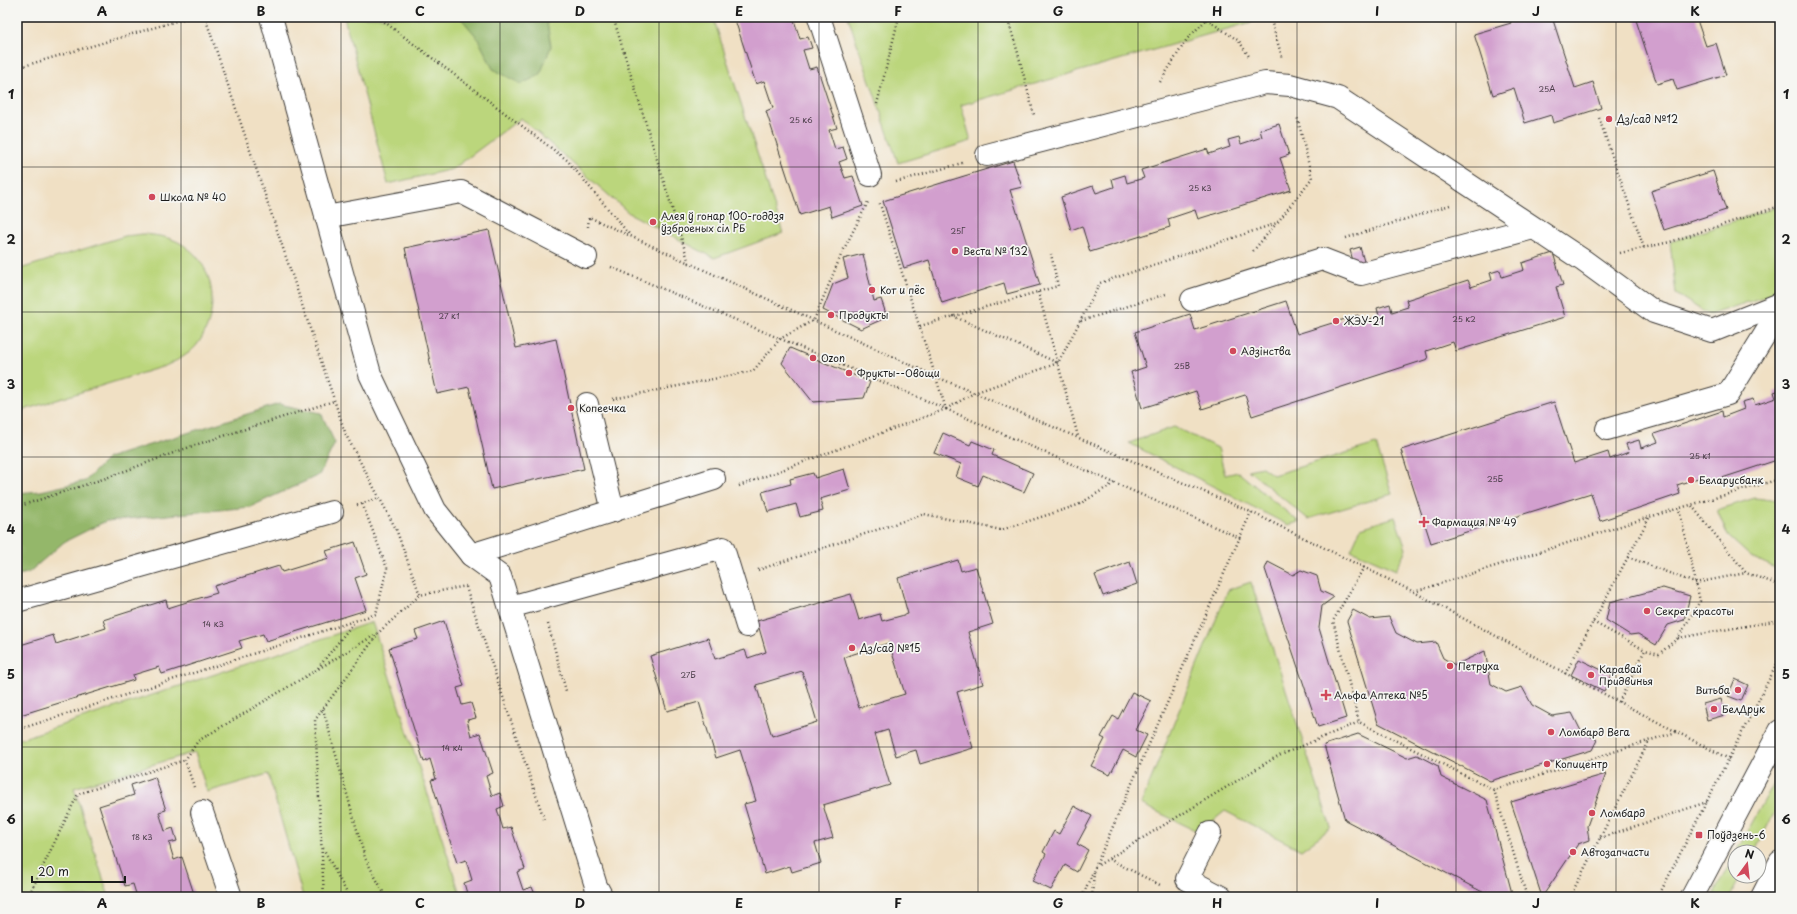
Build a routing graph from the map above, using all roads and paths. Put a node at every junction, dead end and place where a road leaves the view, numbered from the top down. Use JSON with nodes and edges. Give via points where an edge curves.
{"nodes":[{"id":1,"x":190,"y":17,"type":"edge"},
{"id":2,"x":272,"y":17,"type":"edge"},
{"id":3,"x":378,"y":17,"type":"edge"},
{"id":4,"x":613,"y":17,"type":"edge"},
{"id":5,"x":819,"y":17,"type":"edge"},
{"id":6,"x":899,"y":17,"type":"edge"},
{"id":7,"x":1007,"y":17,"type":"edge"},
{"id":8,"x":1270,"y":17,"type":"edge"},
{"id":9,"x":1206,"y":18,"type":"edge"},
{"id":10,"x":17,"y":68,"type":"edge"},
{"id":11,"x":1265,"y":83,"type":"junction"},
{"id":12,"x":1290,"y":85,"type":"junction"},
{"id":13,"x":1027,"y":88,"type":"dead end"},
{"id":14,"x":875,"y":108,"type":"dead end"},
{"id":15,"x":1139,"y":116,"type":"junction"},
{"id":16,"x":1599,"y":118,"type":"dead end"},
{"id":17,"x":987,"y":155,"type":"joint"},
{"id":18,"x":873,"y":182,"type":"junction"},
{"id":19,"x":1482,"y":194,"type":"junction"},
{"id":20,"x":1780,"y":206,"type":"edge"},
{"id":21,"x":326,"y":217,"type":"junction"},
{"id":22,"x":1533,"y":228,"type":"junction"},
{"id":23,"x":630,"y":236,"type":"junction"},
{"id":24,"x":1339,"y":240,"type":"dead end"},
{"id":25,"x":1644,"y":248,"type":"junction"},
{"id":26,"x":1051,"y":254,"type":"dead end"},
{"id":27,"x":586,"y":256,"type":"junction"},
{"id":28,"x":1584,"y":261,"type":"junction"},
{"id":29,"x":689,"y":263,"type":"junction"},
{"id":30,"x":1038,"y":292,"type":"junction"},
{"id":31,"x":1192,"y":300,"type":"dead end"},
{"id":32,"x":1780,"y":304,"type":"edge"},
{"id":33,"x":1780,"y":310,"type":"edge"},
{"id":34,"x":953,"y":316,"type":"junction"},
{"id":35,"x":814,"y":320,"type":"junction"},
{"id":36,"x":920,"y":326,"type":"junction"},
{"id":37,"x":780,"y":338,"type":"junction"},
{"id":38,"x":1058,"y":363,"type":"junction"},
{"id":39,"x":937,"y":377,"type":"junction"},
{"id":40,"x":974,"y":392,"type":"junction"},
{"id":41,"x":334,"y":401,"type":"dead end"},
{"id":42,"x":587,"y":404,"type":"joint"},
{"id":43,"x":946,"y":409,"type":"junction"},
{"id":44,"x":1607,"y":429,"type":"dead end"},
{"id":45,"x":1078,"y":437,"type":"junction"},
{"id":46,"x":1780,"y":479,"type":"edge"},
{"id":47,"x":714,"y":480,"type":"dead end"},
{"id":48,"x":1115,"y":483,"type":"junction"},
{"id":49,"x":362,"y":503,"type":"dead end"},
{"id":50,"x":1692,"y":506,"type":"junction"},
{"id":51,"x":17,"y":507,"type":"edge"},
{"id":52,"x":1679,"y":509,"type":"junction"},
{"id":53,"x":612,"y":511,"type":"junction"},
{"id":54,"x":332,"y":512,"type":"dead end"},
{"id":55,"x":1252,"y":512,"type":"junction"},
{"id":56,"x":1649,"y":517,"type":"junction"},
{"id":57,"x":1240,"y":538,"type":"junction"},
{"id":58,"x":471,"y":555,"type":"junction"},
{"id":59,"x":1628,"y":557,"type":"junction"},
{"id":60,"x":1364,"y":567,"type":"junction"},
{"id":61,"x":1746,"y":573,"type":"junction"},
{"id":62,"x":733,"y":579,"type":"junction"},
{"id":63,"x":1695,"y":583,"type":"junction"},
{"id":64,"x":1780,"y":585,"type":"edge"},
{"id":65,"x":466,"y":586,"type":"dead end"},
{"id":66,"x":1414,"y":592,"type":"junction"},
{"id":67,"x":420,"y":595,"type":"dead end"},
{"id":68,"x":17,"y":601,"type":"edge"},
{"id":69,"x":510,"y":607,"type":"junction"},
{"id":70,"x":1780,"y":620,"type":"edge"},
{"id":71,"x":355,"y":621,"type":"junction"},
{"id":72,"x":1593,"y":622,"type":"junction"},
{"id":73,"x":747,"y":626,"type":"dead end"},
{"id":74,"x":378,"y":633,"type":"junction"},
{"id":75,"x":1678,"y":638,"type":"junction"},
{"id":76,"x":1645,"y":650,"type":"junction"},
{"id":77,"x":1780,"y":658,"type":"edge"},
{"id":78,"x":316,"y":670,"type":"junction"},
{"id":79,"x":1565,"y":674,"type":"junction"},
{"id":80,"x":1619,"y":702,"type":"junction"},
{"id":81,"x":322,"y":708,"type":"junction"},
{"id":82,"x":1359,"y":722,"type":"junction"},
{"id":83,"x":17,"y":730,"type":"edge"},
{"id":84,"x":1780,"y":731,"type":"edge"},
{"id":85,"x":1676,"y":732,"type":"junction"},
{"id":86,"x":1649,"y":741,"type":"junction"},
{"id":87,"x":1729,"y":759,"type":"junction"},
{"id":88,"x":185,"y":760,"type":"junction"},
{"id":89,"x":1494,"y":790,"type":"junction"},
{"id":90,"x":1707,"y":802,"type":"junction"},
{"id":91,"x":202,"y":812,"type":"joint"},
{"id":92,"x":545,"y":821,"type":"dead end"},
{"id":93,"x":1210,"y":833,"type":"dead end"},
{"id":94,"x":1600,"y":838,"type":"junction"},
{"id":95,"x":322,"y":845,"type":"junction"},
{"id":96,"x":1109,"y":858,"type":"junction"},
{"id":97,"x":1780,"y":862,"type":"edge"},
{"id":98,"x":1094,"y":868,"type":"junction"},
{"id":99,"x":1162,"y":886,"type":"dead end"},
{"id":100,"x":28,"y":897,"type":"edge"},
{"id":101,"x":231,"y":897,"type":"edge"},
{"id":102,"x":324,"y":897,"type":"edge"},
{"id":103,"x":349,"y":897,"type":"edge"},
{"id":104,"x":386,"y":897,"type":"edge"},
{"id":105,"x":602,"y":897,"type":"edge"},
{"id":106,"x":1082,"y":897,"type":"edge"},
{"id":107,"x":1092,"y":897,"type":"edge"},
{"id":108,"x":1221,"y":897,"type":"edge"},
{"id":109,"x":1527,"y":897,"type":"edge"},
{"id":110,"x":1570,"y":897,"type":"edge"},
{"id":111,"x":1658,"y":897,"type":"edge"},
{"id":112,"x":1692,"y":897,"type":"edge"},
{"id":113,"x":1762,"y":897,"type":"edge"}],
"edges":[{"from":1,"to":10,"type":"path"},
{"from":2,"to":21,"type":"main road"},
{"from":3,"to":23,"type":"path","via":[[567,160]]},
{"from":4,"to":29,"type":"path"},
{"from":5,"to":18,"type":"main road"},
{"from":6,"to":14,"type":"path"},
{"from":7,"to":13,"type":"path"},
{"from":8,"to":12,"type":"path"},
{"from":9,"to":11,"type":"path","via":[[1239,41]]},
{"from":9,"to":15,"type":"path","via":[[1187,39]]},
{"from":11,"to":12,"type":"main road"},
{"from":11,"to":15,"type":"main road"},
{"from":12,"to":19,"type":"main road","via":[[1338,98]]},
{"from":12,"to":38,"type":"path","via":[[1312,178],[1277,223],[1100,283]]},
{"from":15,"to":17,"type":"main road"},
{"from":16,"to":25,"type":"path"},
{"from":17,"to":18,"type":"path"},
{"from":18,"to":35,"type":"path"},
{"from":18,"to":36,"type":"path"},
{"from":19,"to":22,"type":"main road"},
{"from":19,"to":24,"type":"path"},
{"from":20,"to":25,"type":"path"},
{"from":21,"to":27,"type":"main road","via":[[462,192]]},
{"from":21,"to":58,"type":"main road","via":[[370,374],[435,510]]},
{"from":22,"to":28,"type":"main road"},
{"from":22,"to":31,"type":"main road","via":[[1361,274],[1322,259]]},
{"from":23,"to":27,"type":"path","via":[[589,217]]},
{"from":23,"to":29,"type":"path"},
{"from":25,"to":28,"type":"path"},
{"from":26,"to":30,"type":"path","via":[[1058,286]]},
{"from":27,"to":37,"type":"path"},
{"from":28,"to":32,"type":"main road","via":[[1654,312],[1712,331]]},
{"from":29,"to":35,"type":"path"},
{"from":30,"to":34,"type":"path"},
{"from":30,"to":38,"type":"path"},
{"from":33,"to":44,"type":"main road","via":[[1728,394]]},
{"from":34,"to":36,"type":"path"},
{"from":34,"to":38,"type":"path"},
{"from":35,"to":37,"type":"path"},
{"from":35,"to":39,"type":"path"},
{"from":36,"to":39,"type":"path"},
{"from":37,"to":42,"type":"path","via":[[753,371]]},
{"from":37,"to":43,"type":"path"},
{"from":38,"to":40,"type":"path"},
{"from":38,"to":45,"type":"path"},
{"from":39,"to":40,"type":"path"},
{"from":40,"to":43,"type":"path"},
{"from":40,"to":45,"type":"path"},
{"from":41,"to":51,"type":"path","via":[[195,445]]},
{"from":42,"to":53,"type":"main road"},
{"from":43,"to":48,"type":"path"},
{"from":45,"to":55,"type":"path"},
{"from":46,"to":50,"type":"path"},
{"from":47,"to":53,"type":"main road"},
{"from":48,"to":57,"type":"path"},
{"from":48,"to":62,"type":"path","via":[[1078,504],[1002,530],[924,514]]},
{"from":49,"to":71,"type":"path","via":[[387,568],[376,614]]},
{"from":50,"to":52,"type":"path"},
{"from":50,"to":61,"type":"path"},
{"from":52,"to":56,"type":"path"},
{"from":52,"to":63,"type":"path"},
{"from":53,"to":58,"type":"main road"},
{"from":54,"to":68,"type":"main road"},
{"from":55,"to":57,"type":"path"},
{"from":55,"to":60,"type":"path"},
{"from":56,"to":59,"type":"path"},
{"from":56,"to":66,"type":"path"},
{"from":57,"to":98,"type":"path"},
{"from":58,"to":69,"type":"main road","via":[[500,576]]},
{"from":59,"to":63,"type":"path"},
{"from":59,"to":72,"type":"path"},
{"from":60,"to":66,"type":"path"},
{"from":60,"to":82,"type":"path","via":[[1333,621]]},
{"from":61,"to":63,"type":"path"},
{"from":61,"to":64,"type":"path"},
{"from":62,"to":69,"type":"main road","via":[[724,548]]},
{"from":62,"to":73,"type":"main road"},
{"from":63,"to":75,"type":"path","via":[[1700,601]]},
{"from":65,"to":92,"type":"path"},
{"from":66,"to":79,"type":"path"},
{"from":67,"to":74,"type":"path"},
{"from":69,"to":105,"type":"main road","via":[[593,879]]},
{"from":70,"to":75,"type":"path"},
{"from":71,"to":78,"type":"path"},
{"from":71,"to":83,"type":"path"},
{"from":72,"to":76,"type":"path"},
{"from":72,"to":79,"type":"path"},
{"from":74,"to":78,"type":"path"},
{"from":74,"to":81,"type":"path"},
{"from":75,"to":76,"type":"path","via":[[1659,654]]},
{"from":76,"to":80,"type":"path"},
{"from":77,"to":87,"type":"path"},
{"from":78,"to":88,"type":"path","via":[[198,741]]},
{"from":79,"to":80,"type":"path"},
{"from":80,"to":85,"type":"path"},
{"from":81,"to":95,"type":"path","via":[[315,720]]},
{"from":81,"to":104,"type":"path","via":[[365,858]]},
{"from":82,"to":89,"type":"path"},
{"from":82,"to":96,"type":"path","via":[[1276,757]]},
{"from":84,"to":112,"type":"main road"},
{"from":85,"to":86,"type":"path"},
{"from":85,"to":87,"type":"path"},
{"from":86,"to":89,"type":"path"},
{"from":86,"to":94,"type":"path"},
{"from":87,"to":90,"type":"path"},
{"from":88,"to":91,"type":"path"},
{"from":88,"to":100,"type":"path","via":[[78,794]]},
{"from":89,"to":109,"type":"path"},
{"from":90,"to":94,"type":"path"},
{"from":90,"to":111,"type":"path"},
{"from":91,"to":101,"type":"main road"},
{"from":93,"to":108,"type":"main road","via":[[1187,879]]},
{"from":94,"to":110,"type":"path"},
{"from":95,"to":102,"type":"path"},
{"from":95,"to":103,"type":"path"},
{"from":96,"to":98,"type":"path"},
{"from":96,"to":99,"type":"path"},
{"from":97,"to":113,"type":"main road"},
{"from":98,"to":106,"type":"path"},
{"from":98,"to":107,"type":"path"}]}
